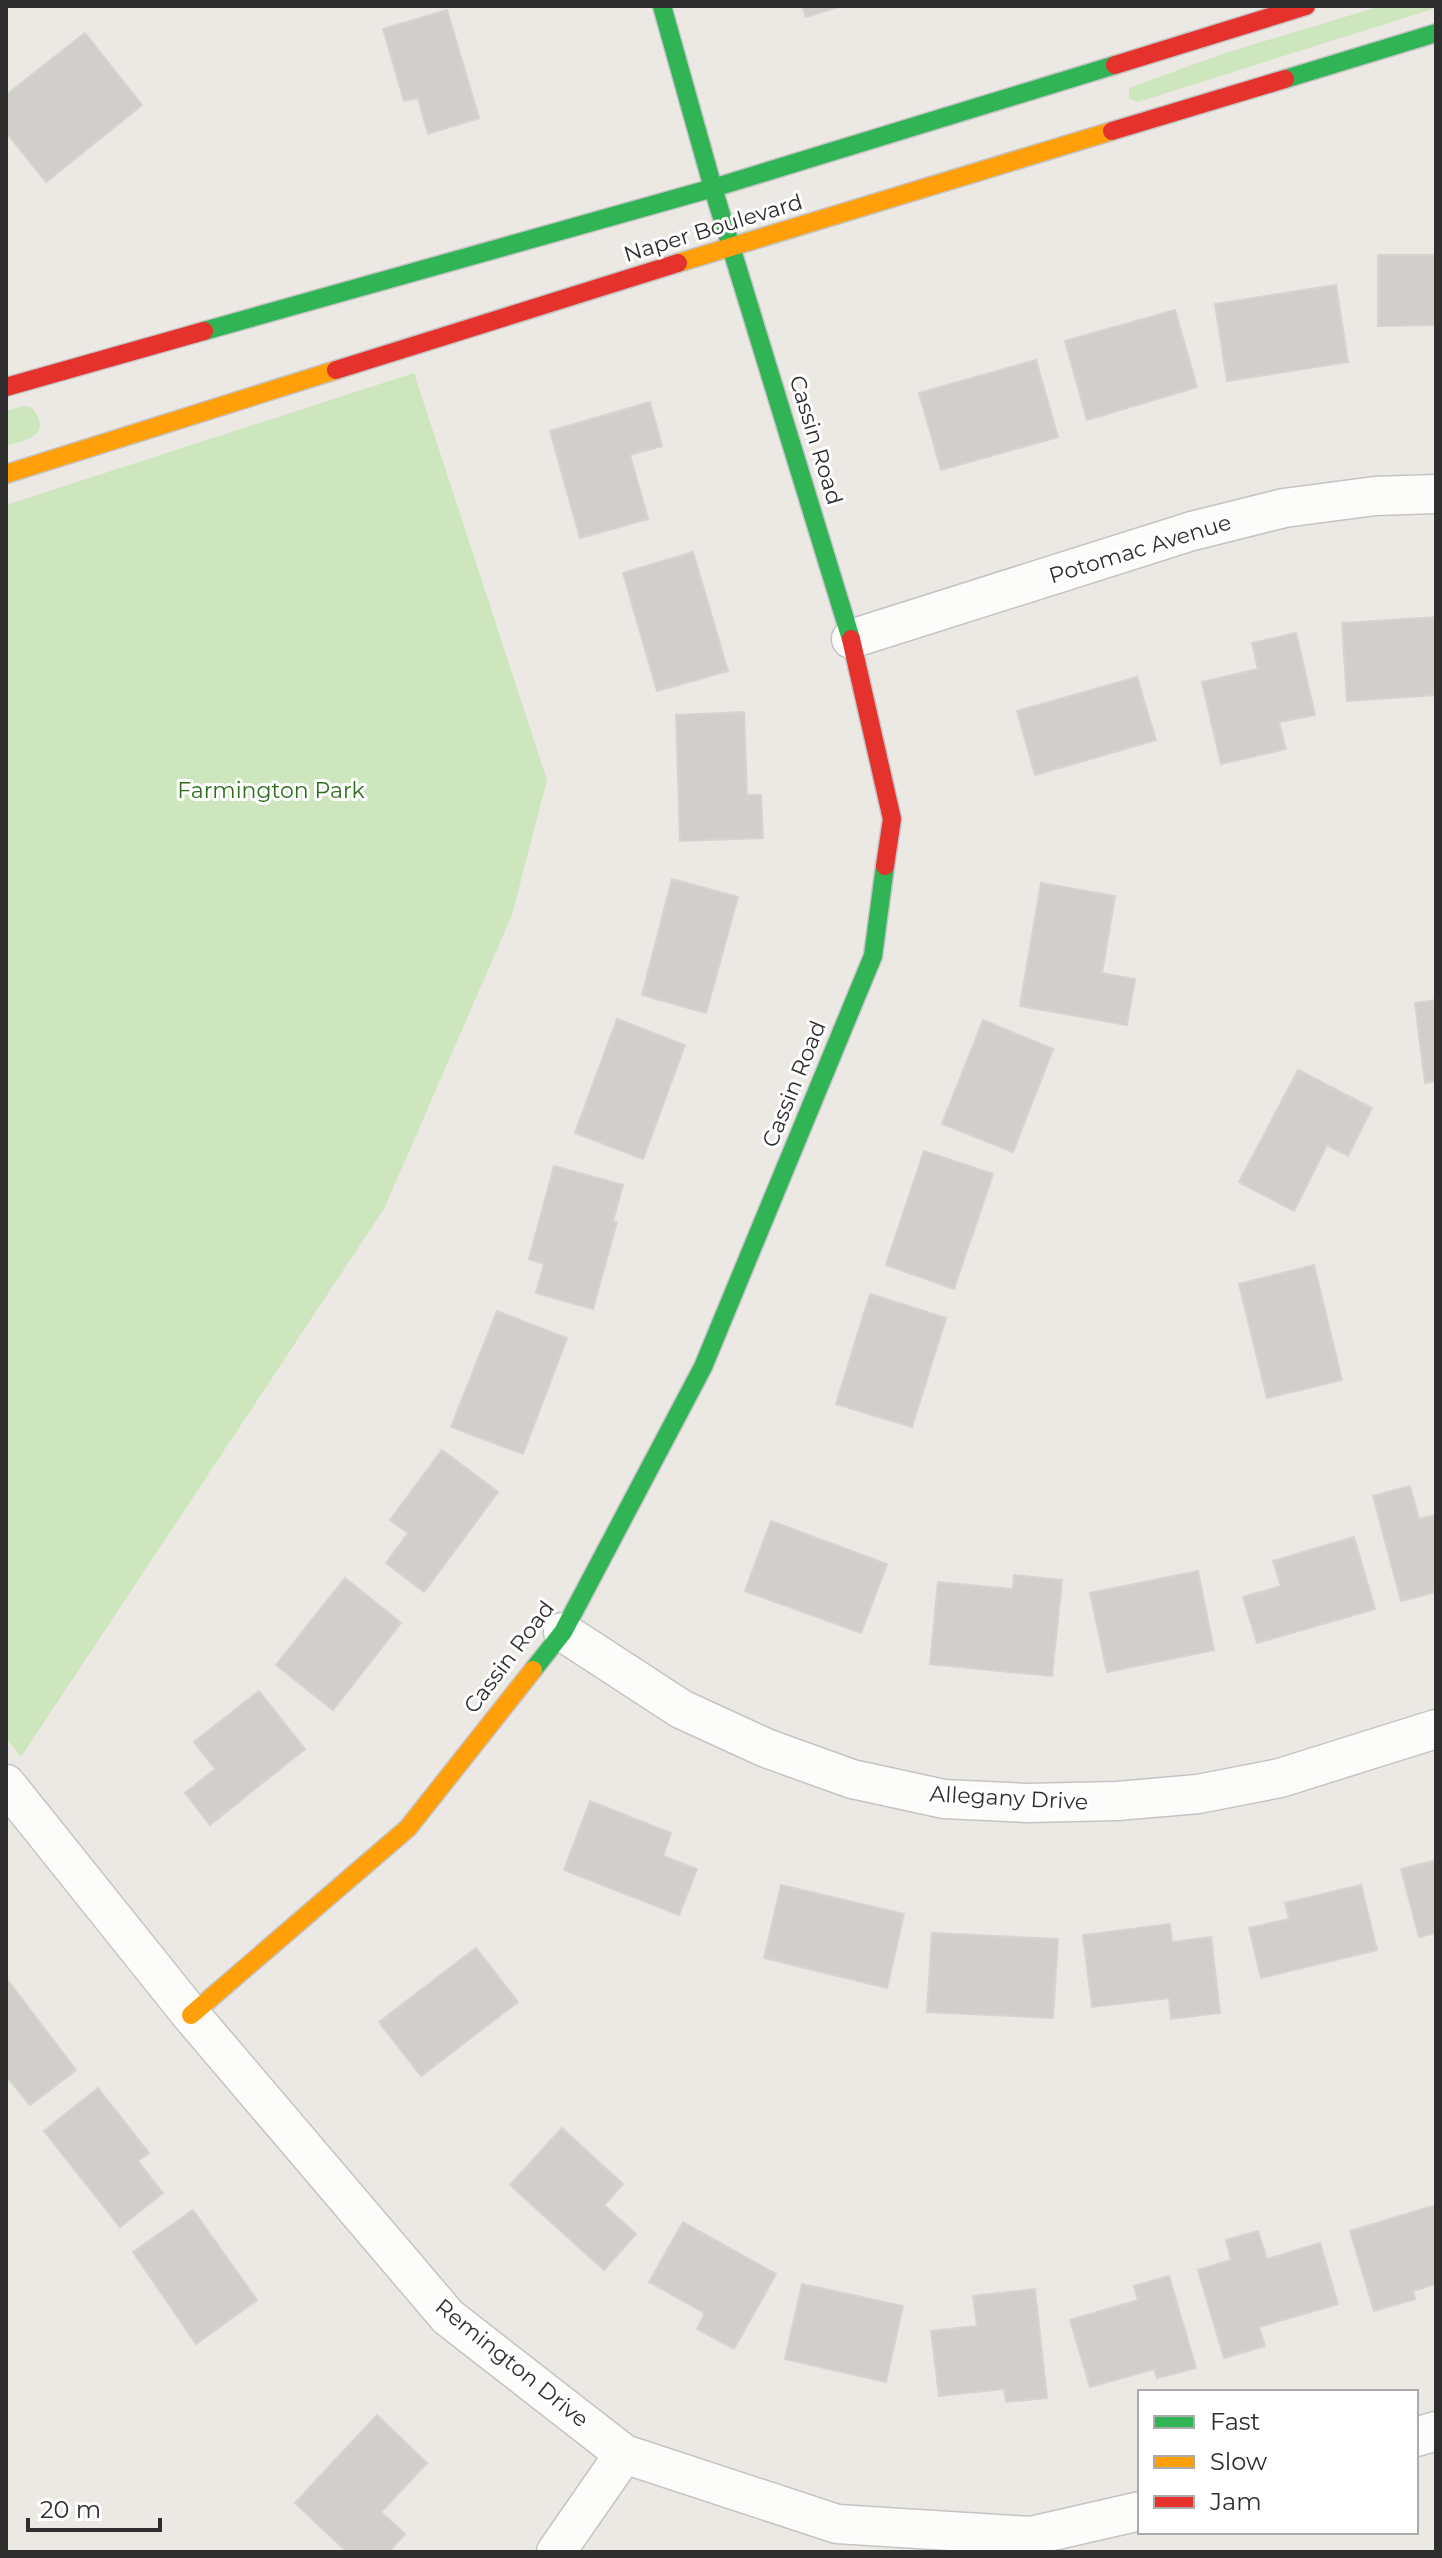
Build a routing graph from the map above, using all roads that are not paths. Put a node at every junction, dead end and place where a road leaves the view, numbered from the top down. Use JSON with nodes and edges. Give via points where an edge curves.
{"nodes":[{"id":1,"x":662,"y":6,"type":"edge"},
{"id":2,"x":1306,"y":6,"type":"edge"},
{"id":3,"x":1436,"y":33,"type":"edge"},
{"id":4,"x":713,"y":188,"type":"junction"},
{"id":5,"x":731,"y":246,"type":"junction"},
{"id":6,"x":6,"y":387,"type":"edge"},
{"id":7,"x":6,"y":474,"type":"edge"},
{"id":8,"x":1436,"y":494,"type":"edge"},
{"id":9,"x":851,"y":639,"type":"junction"},
{"id":10,"x":563,"y":1632,"type":"junction"},
{"id":11,"x":1436,"y":1729,"type":"edge"},
{"id":12,"x":6,"y":1784,"type":"edge"},
{"id":13,"x":191,"y":2015,"type":"junction"},
{"id":14,"x":624,"y":2454,"type":"junction"},
{"id":15,"x":1138,"y":2511,"type":"edge"},
{"id":16,"x":556,"y":2552,"type":"edge"}],
"edges":[{"from":1,"to":4,"type":"main road","name":"Cassin Road"},
{"from":2,"to":4,"type":"main road","name":"Naper Boulevard"},
{"from":3,"to":5,"type":"main road","name":"Naper Boulevard"},
{"from":4,"to":5,"type":"main road","name":"Cassin Road"},
{"from":4,"to":6,"type":"main road","name":"Naper Boulevard"},
{"from":5,"to":7,"type":"main road","name":"Naper Boulevard"},
{"from":5,"to":9,"type":"main road","name":"Cassin Road"},
{"from":8,"to":9,"type":"street","name":"Potomac Avenue","via":[[1284,508],[1192,531]]},
{"from":9,"to":10,"type":"main road","name":"Cassin Road","via":[[892,819],[873,956],[703,1367]]},
{"from":10,"to":11,"type":"street","name":"Allegany Drive","via":[[681,1709],[766,1748],[852,1779],[944,1799],[1027,1803],[1198,1794],[1280,1778]]},
{"from":10,"to":13,"type":"main road","name":"Cassin Road","via":[[408,1828]]},
{"from":12,"to":13,"type":"street","name":"Remington Drive"},
{"from":13,"to":14,"type":"street","name":"Remington Drive","via":[[448,2317]]},
{"from":14,"to":15,"type":"street","name":"Remington Drive","via":[[837,2524],[1031,2536]]},
{"from":14,"to":16,"type":"street"}]}
